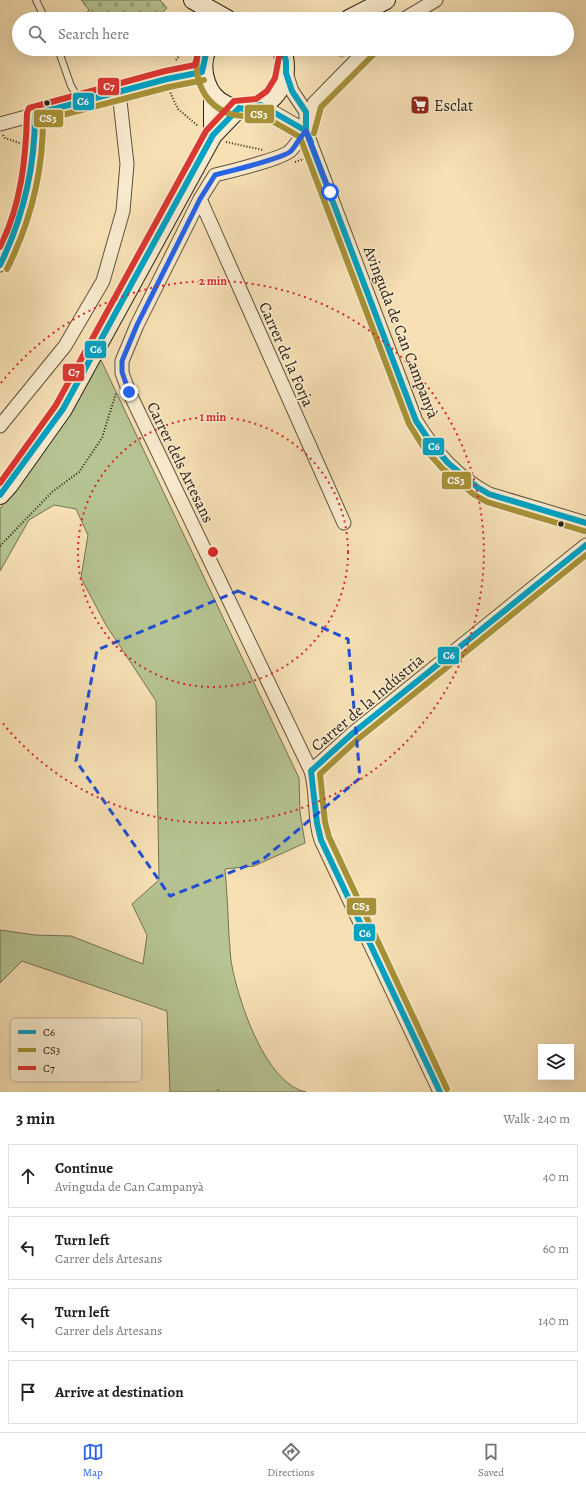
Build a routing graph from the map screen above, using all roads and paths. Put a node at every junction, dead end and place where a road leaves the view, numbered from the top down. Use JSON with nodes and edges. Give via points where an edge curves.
{"nodes":[{"id":1,"x":36,"y":0,"type":"edge"},
{"id":2,"x":386,"y":0,"type":"edge"},
{"id":3,"x":436,"y":0,"type":"edge"},
{"id":4,"x":197,"y":7,"type":"edge"},
{"id":5,"x":42,"y":12,"type":"edge"},
{"id":6,"x":210,"y":12,"type":"edge"},
{"id":7,"x":363,"y":12,"type":"edge"},
{"id":8,"x":416,"y":12,"type":"edge"},
{"id":9,"x":60,"y":56,"type":"edge"},
{"id":10,"x":179,"y":56,"type":"edge"},
{"id":11,"x":204,"y":56,"type":"edge"},
{"id":12,"x":342,"y":56,"type":"edge"},
{"id":13,"x":360,"y":56,"type":"edge"},
{"id":14,"x":288,"y":58,"type":"edge"},
{"id":15,"x":348,"y":58,"type":"dead end"},
{"id":16,"x":176,"y":60,"type":"dead end"},
{"id":17,"x":202,"y":72,"type":"junction"},
{"id":18,"x":119,"y":92,"type":"junction"},
{"id":19,"x":213,"y":95,"type":"junction"},
{"id":20,"x":81,"y":102,"type":"junction"},
{"id":21,"x":261,"y":105,"type":"junction"},
{"id":22,"x":239,"y":108,"type":"junction"},
{"id":23,"x":35,"y":114,"type":"junction"},
{"id":24,"x":0,"y":124,"type":"edge"},
{"id":25,"x":306,"y":131,"type":"junction"},
{"id":26,"x":213,"y":135,"type":"junction"},
{"id":27,"x":200,"y":199,"type":"junction"},
{"id":28,"x":0,"y":264,"type":"edge"},
{"id":29,"x":122,"y":372,"type":"junction"},
{"id":30,"x":0,"y":426,"type":"edge"},
{"id":31,"x":0,"y":495,"type":"edge"},
{"id":32,"x":344,"y":522,"type":"dead end"},
{"id":33,"x":586,"y":523,"type":"edge"},
{"id":34,"x":0,"y":546,"type":"edge"},
{"id":35,"x":586,"y":546,"type":"edge"},
{"id":36,"x":311,"y":771,"type":"junction"},
{"id":37,"x":440,"y":1092,"type":"edge"}],
"edges":[{"from":1,"to":5,"type":"lane"},
{"from":2,"to":7,"type":"street"},
{"from":3,"to":8,"type":"street"},
{"from":4,"to":6,"type":"street"},
{"from":9,"to":20,"type":"lane","via":[[71,86]]},
{"from":10,"to":16,"type":"path"},
{"from":11,"to":17,"type":"street"},
{"from":12,"to":15,"type":"path"},
{"from":13,"to":25,"type":"street","via":[[314,104]]},
{"from":14,"to":21,"type":"street","via":[[283,84],[277,94]]},
{"from":14,"to":25,"type":"street","name":"Avinguda de Can Campanyà","via":[[292,92],[306,112]]},
{"from":17,"to":18,"type":"street"},
{"from":17,"to":19,"type":"street"},
{"from":18,"to":20,"type":"street"},
{"from":18,"to":30,"type":"street","via":[[127,164],[124,211],[103,281],[65,346]]},
{"from":19,"to":22,"type":"street","via":[[228,106]]},
{"from":19,"to":26,"type":"street"},
{"from":20,"to":23,"type":"street"},
{"from":21,"to":22,"type":"street"},
{"from":21,"to":25,"type":"street"},
{"from":22,"to":26,"type":"street"},
{"from":23,"to":24,"type":"street"},
{"from":23,"to":28,"type":"street","via":[[36,145],[30,183],[21,220]]},
{"from":25,"to":27,"type":"street","name":"Carrer dels Artesans","via":[[291,151],[215,175]]},
{"from":25,"to":33,"type":"street","name":"Avinguda de Can Campanyà","via":[[416,421],[428,442],[442,458],[476,487],[489,494]]},
{"from":26,"to":31,"type":"street","via":[[63,409]]},
{"from":27,"to":29,"type":"street","name":"Carrer dels Artesans","via":[[137,325],[122,361]]},
{"from":27,"to":32,"type":"street","name":"Carrer de la Forja"},
{"from":29,"to":34,"type":"path","via":[[102,438],[79,472],[52,492]]},
{"from":29,"to":36,"type":"street","name":"Carrer dels Artesans","via":[[129,392]]},
{"from":35,"to":36,"type":"street","name":"Carrer de la Indústria","via":[[353,732]]},
{"from":36,"to":37,"type":"street","name":"Carrer de la Indústria","via":[[321,840]]}]}
